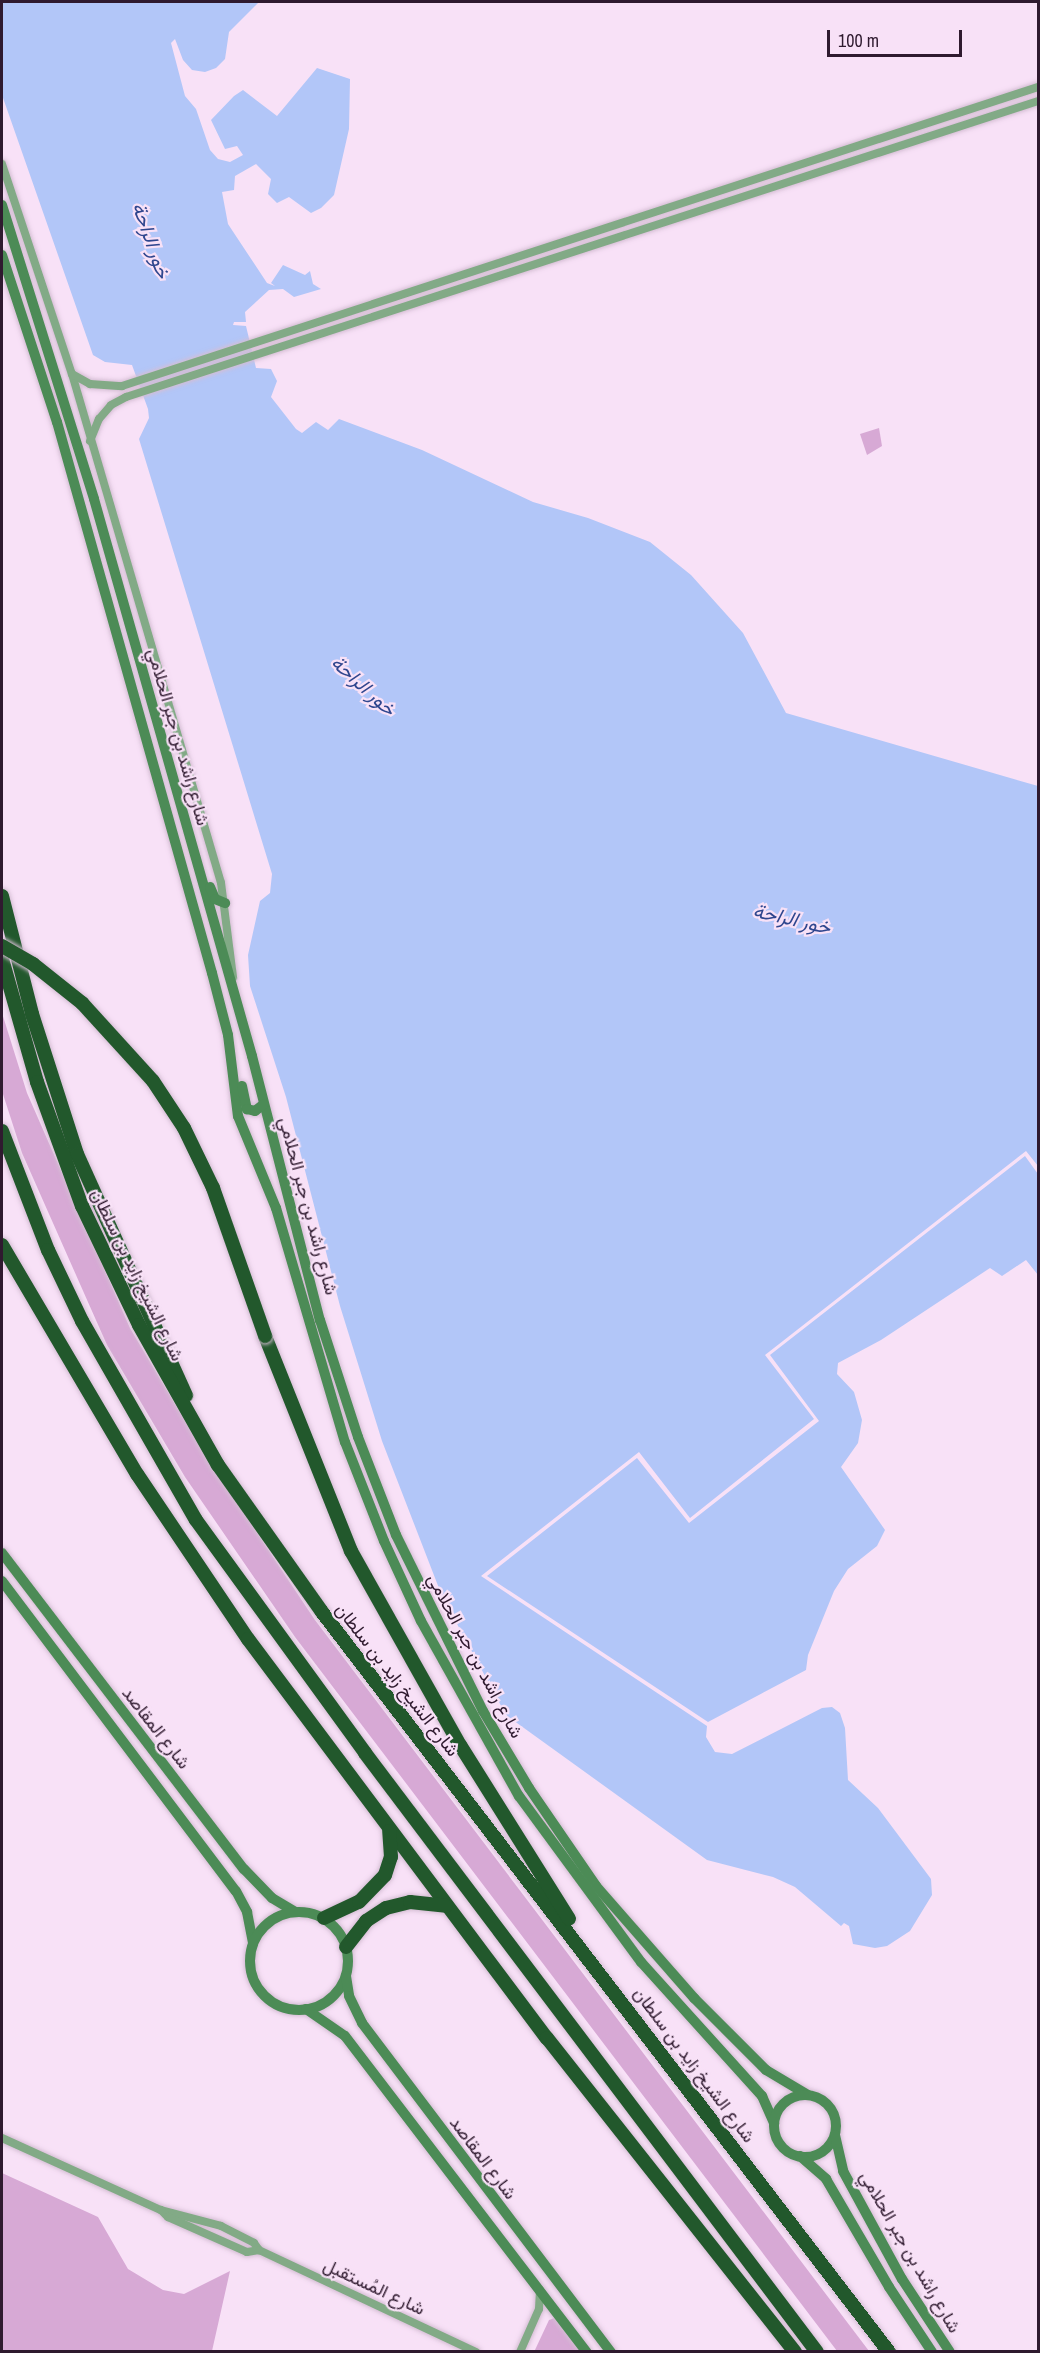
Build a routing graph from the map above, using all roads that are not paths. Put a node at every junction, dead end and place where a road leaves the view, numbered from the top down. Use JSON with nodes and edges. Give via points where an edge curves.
{"nodes":[{"id":1,"x":1038,"y":87,"type":"edge"},
{"id":2,"x":1038,"y":101,"type":"edge"},
{"id":3,"x":2,"y":164,"type":"edge"},
{"id":4,"x":2,"y":205,"type":"edge"},
{"id":5,"x":2,"y":255,"type":"edge"},
{"id":6,"x":72,"y":374,"type":"junction"},
{"id":7,"x":90,"y":441,"type":"junction"},
{"id":8,"x":194,"y":854,"type":"junction"},
{"id":9,"x":2,"y":896,"type":"edge"},
{"id":10,"x":225,"y":903,"type":"junction"},
{"id":11,"x":2,"y":945,"type":"edge"},
{"id":12,"x":2,"y":959,"type":"edge"},
{"id":13,"x":234,"y":991,"type":"junction"},
{"id":14,"x":232,"y":1056,"type":"junction"},
{"id":15,"x":264,"y":1104,"type":"junction"},
{"id":16,"x":2,"y":1131,"type":"edge"},
{"id":17,"x":2,"y":1245,"type":"edge"},
{"id":18,"x":2,"y":1264,"type":"edge"},
{"id":19,"x":40,"y":1314,"type":"junction"},
{"id":20,"x":218,"y":1465,"type":"junction"},
{"id":21,"x":2,"y":1553,"type":"edge"},
{"id":22,"x":2,"y":1581,"type":"edge"},
{"id":23,"x":389,"y":1829,"type":"junction"},
{"id":24,"x":446,"y":1906,"type":"junction"},
{"id":25,"x":295,"y":1912,"type":"junction"},
{"id":26,"x":324,"y":1918,"type":"junction"},
{"id":27,"x":254,"y":1943,"type":"junction"},
{"id":28,"x":346,"y":1947,"type":"junction"},
{"id":29,"x":346,"y":1976,"type":"junction"},
{"id":30,"x":605,"y":1977,"type":"junction"},
{"id":31,"x":306,"y":2009,"type":"junction"},
{"id":32,"x":808,"y":2095,"type":"junction"},
{"id":33,"x":774,"y":2123,"type":"junction"},
{"id":34,"x":835,"y":2134,"type":"junction"},
{"id":35,"x":2,"y":2138,"type":"edge"},
{"id":36,"x":800,"y":2156,"type":"junction"},
{"id":37,"x":161,"y":2210,"type":"junction"},
{"id":38,"x":259,"y":2250,"type":"junction"},
{"id":39,"x":539,"y":2289,"type":"junction"},
{"id":40,"x":519,"y":2351,"type":"edge"},
{"id":41,"x":476,"y":2352,"type":"edge"},
{"id":42,"x":587,"y":2352,"type":"edge"},
{"id":43,"x":611,"y":2352,"type":"edge"},
{"id":44,"x":795,"y":2352,"type":"edge"},
{"id":45,"x":817,"y":2352,"type":"edge"},
{"id":46,"x":889,"y":2352,"type":"edge"},
{"id":47,"x":932,"y":2352,"type":"edge"},
{"id":48,"x":950,"y":2352,"type":"edge"}],
"edges":[{"from":1,"to":6,"type":"street","via":[[122,386],[90,384]]},
{"from":2,"to":7,"type":"street","via":[[126,397],[111,405],[99,419]]},
{"from":3,"to":6,"type":"street"},
{"from":4,"to":8,"type":"main road","name":"شارع راشد بن جبر الحلامي","via":[[90,488]]},
{"from":5,"to":14,"type":"main road","name":"شارع راشد بن جبر الحلامي","via":[[75,485]]},
{"from":6,"to":7,"type":"street"},
{"from":7,"to":10,"type":"street"},
{"from":8,"to":10,"type":"main road","via":[[215,899]]},
{"from":8,"to":13,"type":"main road","name":"شارع راشد بن جبر الحلامي"},
{"from":9,"to":20,"type":"highway","via":[[32,1014],[77,1154]]},
{"from":10,"to":13,"type":"street"},
{"from":11,"to":30,"type":"highway","bridge":true,"via":[[82,1003],[153,1081],[184,1128],[213,1188],[265,1336],[351,1551],[460,1745]]},
{"from":12,"to":20,"type":"highway","name":"شارع الشيخ زايد بن سلطان","via":[[37,1082],[82,1206],[139,1325]]},
{"from":13,"to":15,"type":"main road","name":"شارع راشد بن جبر الحلامي"},
{"from":14,"to":15,"type":"main road","via":[[238,1064],[247,1109],[255,1112]]},
{"from":14,"to":33,"type":"main road","name":"شارع راشد بن جبر الحلامي","via":[[238,1116],[276,1208],[345,1442],[421,1622],[479,1728],[553,1846],[641,1962],[752,2084]]},
{"from":15,"to":32,"type":"main road","name":"شارع راشد بن جبر الحلامي","via":[[320,1320],[358,1437],[414,1575],[483,1711],[561,1838],[622,1918],[766,2070]]},
{"from":16,"to":45,"type":"highway","via":[[48,1250],[82,1321],[196,1520],[365,1754]]},
{"from":17,"to":19,"type":"highway"},
{"from":18,"to":19,"type":"highway"},
{"from":19,"to":23,"type":"highway","via":[[195,1563]]},
{"from":20,"to":30,"type":"highway","name":"شارع الشيخ زايد بن سلطان","via":[[322,1612]]},
{"from":21,"to":25,"type":"main road","name":"شارع المقاصد","via":[[244,1869],[267,1894]]},
{"from":22,"to":27,"type":"main road","name":"شارع المقاصد","via":[[236,1891],[247,1912]]},
{"from":23,"to":24,"type":"highway"},
{"from":23,"to":26,"type":"highway","via":[[392,1848],[385,1875],[359,1902]]},
{"from":24,"to":28,"type":"highway","via":[[410,1902],[386,1908],[366,1921]]},
{"from":24,"to":44,"type":"highway"},
{"from":25,"to":26,"type":"main road"},
{"from":25,"to":27,"type":"main road","via":[[274,1918]]},
{"from":26,"to":28,"type":"main road","via":[[340,1934]]},
{"from":27,"to":31,"type":"main road","via":[[251,1968],[261,1991],[282,2006]]},
{"from":28,"to":29,"type":"main road"},
{"from":29,"to":31,"type":"main road","via":[[327,2001]]},
{"from":29,"to":43,"type":"main road","name":"شارع المقاصد","via":[[349,1996],[362,2023]]},
{"from":30,"to":46,"type":"highway","name":"شارع الشيخ زايد بن سلطان"},
{"from":31,"to":39,"type":"main road","name":"شارع المقاصد","via":[[345,2036]]},
{"from":32,"to":33,"type":"main road","via":[[789,2099]]},
{"from":32,"to":34,"type":"main road","via":[[827,2104],[834,2113]]},
{"from":33,"to":36,"type":"main road","via":[[784,2148]]},
{"from":34,"to":36,"type":"main road","via":[[825,2150]]},
{"from":34,"to":48,"type":"main road","name":"شارع راشد بن جبر الحلامي","via":[[843,2171],[902,2279]]},
{"from":35,"to":37,"type":"street","name":"شارع المُستقبل"},
{"from":36,"to":47,"type":"main road","name":"شارع راشد بن جبر الحلامي","via":[[826,2179]]},
{"from":37,"to":38,"type":"street","name":"شارع المُستقبل","via":[[213,2223],[248,2239]]},
{"from":37,"to":38,"type":"street","name":"شارع المُستقبل","via":[[168,2217],[248,2252]]},
{"from":38,"to":41,"type":"street","name":"شارع المُستقبل"},
{"from":39,"to":40,"type":"street","via":[[539,2309]]},
{"from":39,"to":42,"type":"main road","name":"شارع المقاصد"}]}
